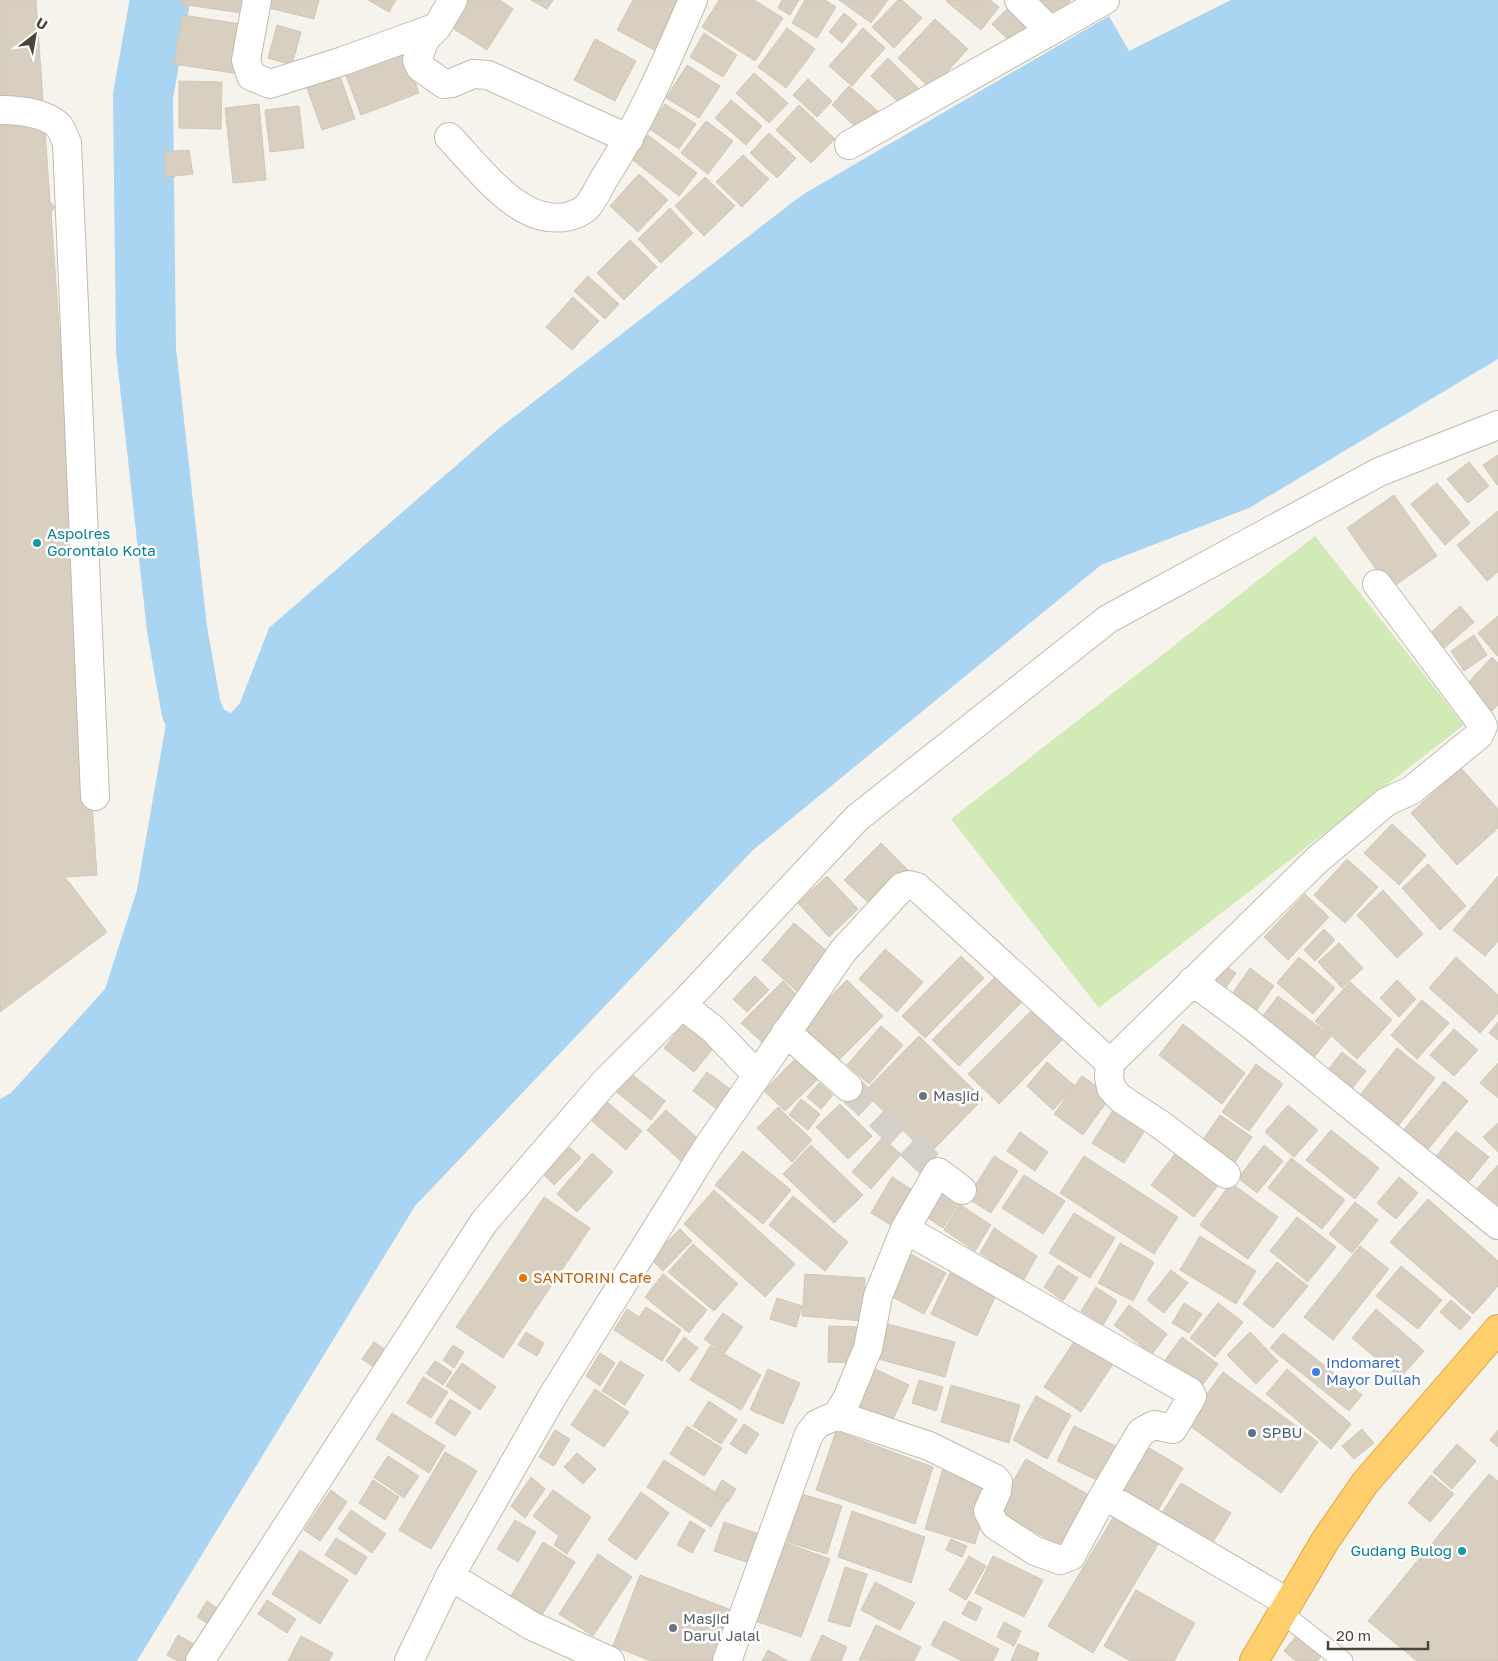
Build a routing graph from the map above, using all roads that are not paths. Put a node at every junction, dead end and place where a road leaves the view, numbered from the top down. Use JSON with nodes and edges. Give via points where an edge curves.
{"nodes":[{"id":1,"x":257,"y":0,"type":"edge"},
{"id":2,"x":453,"y":0,"type":"edge"},
{"id":3,"x":693,"y":0,"type":"edge"},
{"id":4,"x":1019,"y":0,"type":"edge"},
{"id":5,"x":1105,"y":0,"type":"edge"},
{"id":6,"x":437,"y":26,"type":"junction"},
{"id":7,"x":1050,"y":31,"type":"junction"},
{"id":8,"x":0,"y":110,"type":"edge"},
{"id":9,"x":449,"y":137,"type":"dead end"},
{"id":10,"x":629,"y":139,"type":"junction"},
{"id":11,"x":849,"y":145,"type":"dead end"},
{"id":12,"x":1498,"y":425,"type":"edge"},
{"id":13,"x":1377,"y":584,"type":"dead end"},
{"id":14,"x":95,"y":796,"type":"dead end"},
{"id":15,"x":1192,"y":981,"type":"junction"},
{"id":16,"x":682,"y":1005,"type":"junction"},
{"id":17,"x":786,"y":1032,"type":"junction"},
{"id":18,"x":1110,"y":1063,"type":"junction"},
{"id":19,"x":757,"y":1075,"type":"junction"},
{"id":20,"x":848,"y":1087,"type":"tunnel mouth"},
{"id":21,"x":1226,"y":1174,"type":"dead end"},
{"id":22,"x":962,"y":1190,"type":"dead end"},
{"id":23,"x":1498,"y":1225,"type":"edge"},
{"id":24,"x":905,"y":1228,"type":"junction"},
{"id":25,"x":1498,"y":1329,"type":"edge"},
{"id":26,"x":837,"y":1415,"type":"junction"},
{"id":27,"x":1104,"y":1496,"type":"junction"},
{"id":28,"x":450,"y":1576,"type":"junction"},
{"id":29,"x":1284,"y":1607,"type":"junction"},
{"id":30,"x":200,"y":1661,"type":"edge"},
{"id":31,"x":409,"y":1661,"type":"edge"},
{"id":32,"x":610,"y":1661,"type":"edge"},
{"id":33,"x":727,"y":1661,"type":"edge"},
{"id":34,"x":1254,"y":1661,"type":"edge"},
{"id":35,"x":1343,"y":1661,"type":"edge"}],
"edges":[{"from":1,"to":6,"type":"street","via":[[246,60],[251,76],[270,84]]},
{"from":2,"to":6,"type":"street"},
{"from":3,"to":10,"type":"street"},
{"from":4,"to":7,"type":"street"},
{"from":5,"to":7,"type":"street"},
{"from":6,"to":10,"type":"street","via":[[425,39],[417,60],[420,67],[444,84],[473,74],[488,75]]},
{"from":7,"to":11,"type":"street"},
{"from":8,"to":14,"type":"street","via":[[43,116],[59,126],[67,143]]},
{"from":9,"to":10,"type":"street","via":[[502,192],[522,208],[547,217],[574,216],[588,206]]},
{"from":12,"to":16,"type":"street","via":[[1379,472],[1108,619],[856,818]]},
{"from":13,"to":15,"type":"street","via":[[1480,721],[1483,726],[1479,735],[1412,790],[1386,802],[1317,860]]},
{"from":15,"to":18,"type":"street"},
{"from":15,"to":23,"type":"street","via":[[1249,1023]]},
{"from":16,"to":19,"type":"street","via":[[713,1029]]},
{"from":16,"to":30,"type":"street","via":[[605,1082],[484,1222]]},
{"from":17,"to":18,"type":"street","via":[[843,952],[895,894],[909,884]]},
{"from":17,"to":19,"type":"street"},
{"from":17,"to":20,"type":"street"},
{"from":18,"to":21,"type":"street","via":[[1111,1088],[1120,1098]]},
{"from":19,"to":28,"type":"street","via":[[706,1148],[552,1397]]},
{"from":22,"to":24,"type":"street","via":[[938,1172]]},
{"from":24,"to":26,"type":"street","via":[[878,1296],[868,1348]]},
{"from":24,"to":27,"type":"street","via":[[1190,1392],[1192,1396],[1173,1429],[1154,1425],[1141,1432]]},
{"from":25,"to":29,"type":"highway","via":[[1366,1483]]},
{"from":26,"to":27,"type":"street","via":[[929,1446],[994,1478],[998,1482],[997,1491],[988,1511],[995,1525],[1035,1551],[1060,1560],[1071,1556]]},
{"from":26,"to":33,"type":"street","via":[[817,1424],[809,1434]]},
{"from":27,"to":29,"type":"street"},
{"from":28,"to":31,"type":"street"},
{"from":28,"to":32,"type":"street","via":[[532,1626]]},
{"from":29,"to":34,"type":"highway"},
{"from":29,"to":35,"type":"lane"}]}
